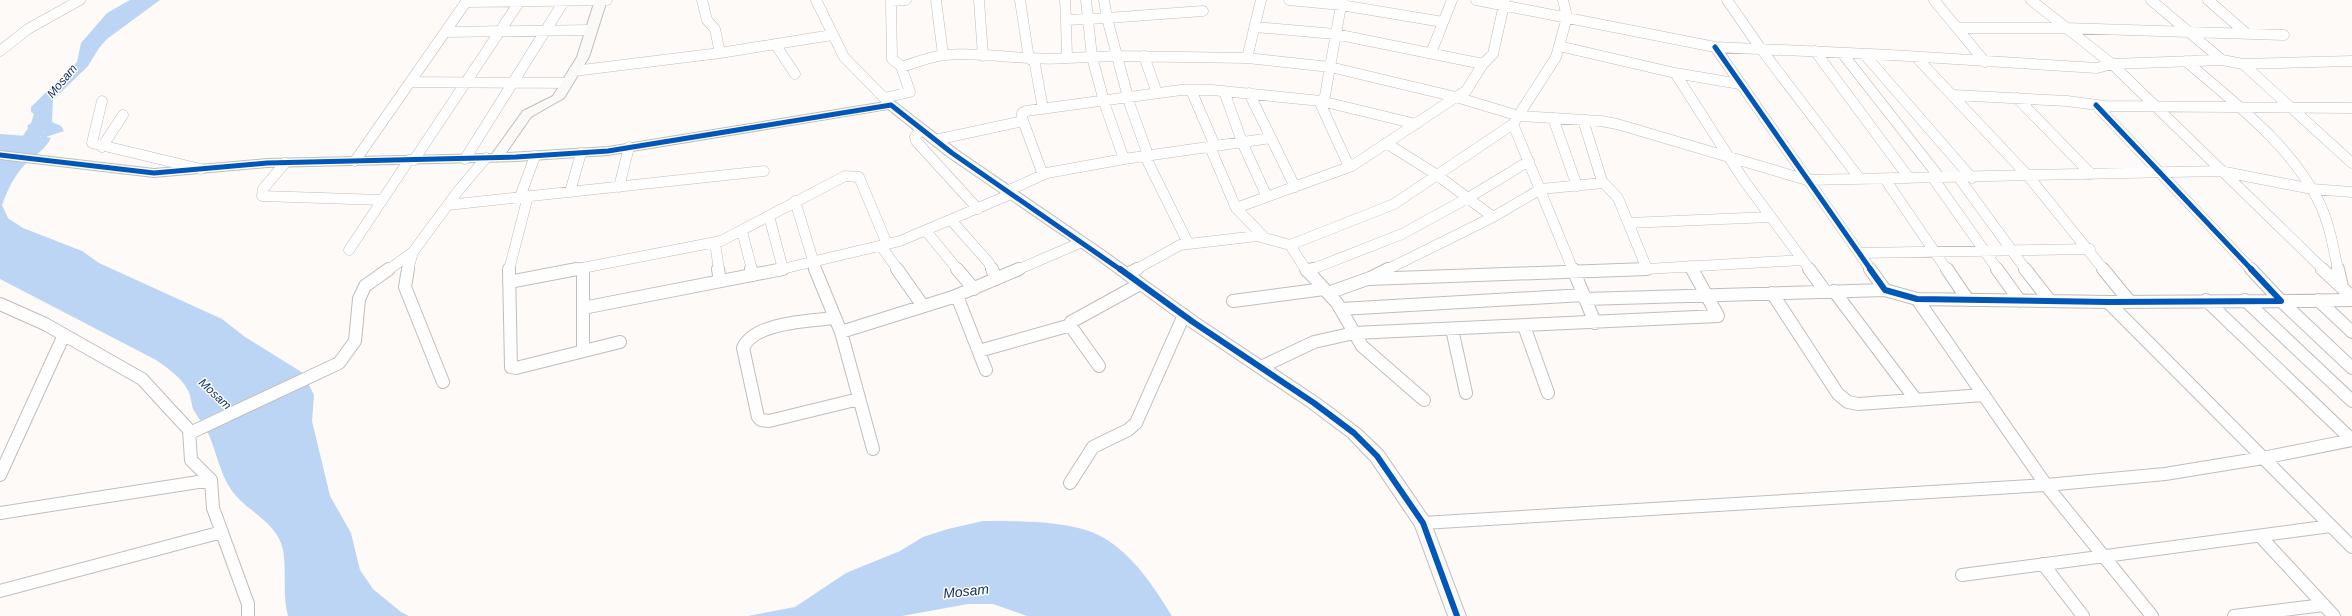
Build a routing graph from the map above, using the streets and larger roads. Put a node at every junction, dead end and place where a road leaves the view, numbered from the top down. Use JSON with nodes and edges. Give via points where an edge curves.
{"nodes":[{"id":1,"x":80,"y":0,"type":"edge"},
{"id":2,"x":601,"y":0,"type":"edge"},
{"id":3,"x":606,"y":0,"type":"edge"},
{"id":4,"x":702,"y":0,"type":"edge"},
{"id":5,"x":816,"y":0,"type":"edge"},
{"id":6,"x":906,"y":0,"type":"edge"},
{"id":7,"x":936,"y":0,"type":"edge"},
{"id":8,"x":979,"y":0,"type":"edge"},
{"id":9,"x":1020,"y":0,"type":"edge"},
{"id":10,"x":1065,"y":0,"type":"edge"},
{"id":11,"x":1086,"y":0,"type":"edge"},
{"id":12,"x":1104,"y":0,"type":"edge"},
{"id":13,"x":1261,"y":0,"type":"edge"},
{"id":14,"x":1288,"y":0,"type":"edge"},
{"id":15,"x":1452,"y":0,"type":"edge"},
{"id":16,"x":1476,"y":0,"type":"edge"},
{"id":17,"x":1563,"y":0,"type":"edge"},
{"id":18,"x":1727,"y":0,"type":"edge"},
{"id":19,"x":1934,"y":0,"type":"edge"},
{"id":20,"x":2031,"y":0,"type":"edge"},
{"id":21,"x":2151,"y":0,"type":"edge"},
{"id":22,"x":2208,"y":0,"type":"edge"},
{"id":23,"x":467,"y":1,"type":"edge"},
{"id":24,"x":520,"y":1,"type":"junction"},
{"id":25,"x":564,"y":1,"type":"edge"},
{"id":26,"x":1341,"y":2,"type":"edge"},
{"id":27,"x":1505,"y":3,"type":"edge"},
{"id":28,"x":1203,"y":11,"type":"dead end"},
{"id":29,"x":1567,"y":17,"type":"junction"},
{"id":30,"x":1107,"y":18,"type":"junction"},
{"id":31,"x":1089,"y":19,"type":"junction"},
{"id":32,"x":1066,"y":20,"type":"junction"},
{"id":33,"x":1443,"y":22,"type":"junction"},
{"id":34,"x":1255,"y":27,"type":"junction"},
{"id":35,"x":1957,"y":28,"type":"junction"},
{"id":36,"x":2066,"y":28,"type":"junction"},
{"id":37,"x":500,"y":30,"type":"junction"},
{"id":38,"x":546,"y":30,"type":"junction"},
{"id":39,"x":592,"y":30,"type":"junction"},
{"id":40,"x":446,"y":32,"type":"junction"},
{"id":41,"x":2191,"y":32,"type":"junction"},
{"id":42,"x":1335,"y":34,"type":"junction"},
{"id":43,"x":2247,"y":34,"type":"junction"},
{"id":44,"x":832,"y":35,"type":"junction"},
{"id":45,"x":2284,"y":35,"type":"dead end"},
{"id":46,"x":775,"y":44,"type":"junction"},
{"id":47,"x":1559,"y":46,"type":"junction"},
{"id":48,"x":1715,"y":47,"type":"junction"},
{"id":49,"x":1761,"y":49,"type":"junction"},
{"id":50,"x":0,"y":51,"type":"edge"},
{"id":51,"x":1815,"y":51,"type":"junction"},
{"id":52,"x":720,"y":53,"type":"junction"},
{"id":53,"x":1431,"y":53,"type":"junction"},
{"id":54,"x":1842,"y":53,"type":"junction"},
{"id":55,"x":1864,"y":54,"type":"junction"},
{"id":56,"x":943,"y":55,"type":"junction"},
{"id":57,"x":983,"y":56,"type":"junction"},
{"id":58,"x":1117,"y":56,"type":"junction"},
{"id":59,"x":1144,"y":56,"type":"junction"},
{"id":60,"x":1092,"y":57,"type":"junction"},
{"id":61,"x":1916,"y":57,"type":"junction"},
{"id":62,"x":1067,"y":58,"type":"junction"},
{"id":63,"x":1247,"y":58,"type":"junction"},
{"id":64,"x":1031,"y":59,"type":"junction"},
{"id":65,"x":2222,"y":60,"type":"junction"},
{"id":66,"x":2186,"y":61,"type":"junction"},
{"id":67,"x":2352,"y":61,"type":"edge"},
{"id":68,"x":1985,"y":62,"type":"junction"},
{"id":69,"x":1483,"y":64,"type":"junction"},
{"id":70,"x":2112,"y":64,"type":"junction"},
{"id":71,"x":2243,"y":64,"type":"junction"},
{"id":72,"x":901,"y":67,"type":"junction"},
{"id":73,"x":1329,"y":67,"type":"junction"},
{"id":74,"x":574,"y":71,"type":"junction"},
{"id":75,"x":1675,"y":73,"type":"junction"},
{"id":76,"x":795,"y":74,"type":"dead end"},
{"id":77,"x":410,"y":82,"type":"junction"},
{"id":78,"x":466,"y":83,"type":"junction"},
{"id":79,"x":513,"y":83,"type":"junction"},
{"id":80,"x":567,"y":83,"type":"junction"},
{"id":81,"x":1740,"y":84,"type":"junction"},
{"id":82,"x":1191,"y":90,"type":"junction"},
{"id":83,"x":1224,"y":91,"type":"junction"},
{"id":84,"x":1157,"y":93,"type":"junction"},
{"id":85,"x":1249,"y":93,"type":"junction"},
{"id":86,"x":1954,"y":95,"type":"junction"},
{"id":87,"x":1128,"y":97,"type":"junction"},
{"id":88,"x":1456,"y":97,"type":"junction"},
{"id":89,"x":2017,"y":98,"type":"junction"},
{"id":90,"x":1104,"y":100,"type":"junction"},
{"id":91,"x":102,"y":101,"type":"dead end"},
{"id":92,"x":888,"y":101,"type":"junction"},
{"id":93,"x":1321,"y":101,"type":"junction"},
{"id":94,"x":2096,"y":105,"type":"junction"},
{"id":95,"x":2154,"y":106,"type":"junction"},
{"id":96,"x":2240,"y":107,"type":"junction"},
{"id":97,"x":2293,"y":108,"type":"junction"},
{"id":98,"x":2352,"y":108,"type":"edge"},
{"id":99,"x":1043,"y":109,"type":"junction"},
{"id":100,"x":123,"y":115,"type":"dead end"},
{"id":101,"x":1553,"y":118,"type":"junction"},
{"id":102,"x":1516,"y":120,"type":"junction"},
{"id":103,"x":1583,"y":120,"type":"junction"},
{"id":104,"x":1023,"y":121,"type":"junction"},
{"id":105,"x":1416,"y":124,"type":"junction"},
{"id":106,"x":921,"y":129,"type":"junction"},
{"id":107,"x":1271,"y":138,"type":"junction"},
{"id":108,"x":935,"y":140,"type":"junction"},
{"id":109,"x":1242,"y":142,"type":"junction"},
{"id":110,"x":1386,"y":144,"type":"junction"},
{"id":111,"x":1212,"y":146,"type":"junction"},
{"id":112,"x":0,"y":147,"type":"edge"},
{"id":113,"x":102,"y":147,"type":"junction"},
{"id":114,"x":629,"y":147,"type":"junction"},
{"id":115,"x":581,"y":153,"type":"junction"},
{"id":116,"x":0,"y":155,"type":"edge"},
{"id":117,"x":535,"y":156,"type":"junction"},
{"id":118,"x":1147,"y":156,"type":"junction"},
{"id":119,"x":1728,"y":157,"type":"junction"},
{"id":120,"x":491,"y":158,"type":"junction"},
{"id":121,"x":465,"y":159,"type":"junction"},
{"id":122,"x":1124,"y":159,"type":"junction"},
{"id":123,"x":412,"y":160,"type":"junction"},
{"id":124,"x":355,"y":161,"type":"junction"},
{"id":125,"x":1529,"y":161,"type":"junction"},
{"id":126,"x":2351,"y":162,"type":"edge"},
{"id":127,"x":286,"y":163,"type":"junction"},
{"id":128,"x":1352,"y":166,"type":"junction"},
{"id":129,"x":150,"y":169,"type":"junction"},
{"id":130,"x":201,"y":169,"type":"junction"},
{"id":131,"x":764,"y":171,"type":"dead end"},
{"id":132,"x":2220,"y":171,"type":"junction"},
{"id":133,"x":2158,"y":172,"type":"junction"},
{"id":134,"x":2091,"y":174,"type":"junction"},
{"id":135,"x":1043,"y":175,"type":"junction"},
{"id":136,"x":1437,"y":175,"type":"junction"},
{"id":137,"x":2029,"y":177,"type":"junction"},
{"id":138,"x":1909,"y":178,"type":"junction"},
{"id":139,"x":1937,"y":178,"type":"junction"},
{"id":140,"x":1960,"y":178,"type":"junction"},
{"id":141,"x":1972,"y":178,"type":"junction"},
{"id":142,"x":1860,"y":179,"type":"junction"},
{"id":143,"x":1885,"y":179,"type":"junction"},
{"id":144,"x":1807,"y":180,"type":"junction"},
{"id":145,"x":1603,"y":183,"type":"junction"},
{"id":146,"x":1577,"y":186,"type":"junction"},
{"id":147,"x":619,"y":187,"type":"junction"},
{"id":148,"x":1295,"y":187,"type":"junction"},
{"id":149,"x":1541,"y":189,"type":"junction"},
{"id":150,"x":2312,"y":189,"type":"junction"},
{"id":151,"x":570,"y":192,"type":"junction"},
{"id":152,"x":1009,"y":192,"type":"junction"},
{"id":153,"x":2352,"y":192,"type":"edge"},
{"id":154,"x":524,"y":197,"type":"junction"},
{"id":155,"x":1267,"y":197,"type":"junction"},
{"id":156,"x":1468,"y":198,"type":"junction"},
{"id":157,"x":382,"y":200,"type":"junction"},
{"id":158,"x":796,"y":202,"type":"junction"},
{"id":159,"x":448,"y":205,"type":"junction"},
{"id":160,"x":978,"y":208,"type":"junction"},
{"id":161,"x":1236,"y":208,"type":"junction"},
{"id":162,"x":768,"y":216,"type":"junction"},
{"id":163,"x":1493,"y":217,"type":"junction"},
{"id":164,"x":1770,"y":217,"type":"junction"},
{"id":165,"x":951,"y":220,"type":"junction"},
{"id":166,"x":1628,"y":223,"type":"junction"},
{"id":167,"x":742,"y":231,"type":"junction"},
{"id":168,"x":926,"y":231,"type":"junction"},
{"id":169,"x":1264,"y":237,"type":"junction"},
{"id":170,"x":1082,"y":242,"type":"junction"},
{"id":171,"x":715,"y":243,"type":"junction"},
{"id":172,"x":1188,"y":243,"type":"junction"},
{"id":173,"x":884,"y":245,"type":"junction"},
{"id":174,"x":1290,"y":245,"type":"junction"},
{"id":175,"x":349,"y":250,"type":"dead end"},
{"id":176,"x":2010,"y":250,"type":"junction"},
{"id":177,"x":2090,"y":250,"type":"junction"},
{"id":178,"x":1985,"y":251,"type":"junction"},
{"id":179,"x":413,"y":252,"type":"junction"},
{"id":180,"x":1934,"y":252,"type":"junction"},
{"id":181,"x":1859,"y":253,"type":"junction"},
{"id":182,"x":1802,"y":260,"type":"junction"},
{"id":183,"x":813,"y":263,"type":"junction"},
{"id":184,"x":1690,"y":266,"type":"junction"},
{"id":185,"x":583,"y":268,"type":"junction"},
{"id":186,"x":783,"y":269,"type":"junction"},
{"id":187,"x":1647,"y":269,"type":"junction"},
{"id":188,"x":1307,"y":271,"type":"junction"},
{"id":189,"x":1574,"y":273,"type":"junction"},
{"id":190,"x":1128,"y":274,"type":"junction"},
{"id":191,"x":753,"y":275,"type":"junction"},
{"id":192,"x":996,"y":279,"type":"junction"},
{"id":193,"x":1368,"y":279,"type":"junction"},
{"id":194,"x":720,"y":281,"type":"junction"},
{"id":195,"x":509,"y":282,"type":"junction"},
{"id":196,"x":1140,"y":284,"type":"junction"},
{"id":197,"x":974,"y":288,"type":"junction"},
{"id":198,"x":2342,"y":288,"type":"junction"},
{"id":199,"x":1885,"y":290,"type":"junction"},
{"id":200,"x":1326,"y":291,"type":"junction"},
{"id":201,"x":1829,"y":291,"type":"junction"},
{"id":202,"x":1772,"y":293,"type":"junction"},
{"id":203,"x":1704,"y":295,"type":"junction"},
{"id":204,"x":957,"y":296,"type":"junction"},
{"id":205,"x":1584,"y":297,"type":"junction"},
{"id":206,"x":1917,"y":299,"type":"junction"},
{"id":207,"x":2352,"y":299,"type":"edge"},
{"id":208,"x":1968,"y":300,"type":"junction"},
{"id":209,"x":2206,"y":300,"type":"junction"},
{"id":210,"x":2245,"y":300,"type":"junction"},
{"id":211,"x":2318,"y":300,"type":"junction"},
{"id":212,"x":1233,"y":301,"type":"dead end"},
{"id":213,"x":2020,"y":301,"type":"junction"},
{"id":214,"x":2050,"y":301,"type":"junction"},
{"id":215,"x":2281,"y":301,"type":"junction"},
{"id":216,"x":2108,"y":302,"type":"junction"},
{"id":217,"x":2130,"y":302,"type":"junction"},
{"id":218,"x":0,"y":304,"type":"edge"},
{"id":219,"x":923,"y":306,"type":"junction"},
{"id":220,"x":583,"y":308,"type":"junction"},
{"id":221,"x":1341,"y":309,"type":"junction"},
{"id":222,"x":1184,"y":315,"type":"junction"},
{"id":223,"x":835,"y":318,"type":"junction"},
{"id":224,"x":1595,"y":323,"type":"junction"},
{"id":225,"x":1070,"y":325,"type":"junction"},
{"id":226,"x":1524,"y":326,"type":"junction"},
{"id":227,"x":1452,"y":329,"type":"junction"},
{"id":228,"x":841,"y":332,"type":"junction"},
{"id":229,"x":2352,"y":332,"type":"edge"},
{"id":230,"x":1354,"y":333,"type":"junction"},
{"id":231,"x":64,"y":335,"type":"junction"},
{"id":232,"x":620,"y":342,"type":"dead end"},
{"id":233,"x":979,"y":350,"type":"junction"},
{"id":234,"x":584,"y":351,"type":"junction"},
{"id":235,"x":1099,"y":366,"type":"dead end"},
{"id":236,"x":1261,"y":367,"type":"junction"},
{"id":237,"x":2352,"y":368,"type":"edge"},
{"id":238,"x":986,"y":370,"type":"dead end"},
{"id":239,"x":443,"y":382,"type":"dead end"},
{"id":240,"x":1466,"y":393,"type":"dead end"},
{"id":241,"x":1548,"y":393,"type":"dead end"},
{"id":242,"x":1984,"y":394,"type":"junction"},
{"id":243,"x":859,"y":399,"type":"junction"},
{"id":244,"x":1424,"y":400,"type":"dead end"},
{"id":245,"x":1916,"y":400,"type":"junction"},
{"id":246,"x":2352,"y":401,"type":"edge"},
{"id":247,"x":195,"y":430,"type":"junction"},
{"id":248,"x":2352,"y":440,"type":"edge"},
{"id":249,"x":873,"y":449,"type":"dead end"},
{"id":250,"x":2263,"y":458,"type":"junction"},
{"id":251,"x":0,"y":475,"type":"edge"},
{"id":252,"x":211,"y":480,"type":"junction"},
{"id":253,"x":1070,"y":483,"type":"dead end"},
{"id":254,"x":2046,"y":485,"type":"junction"},
{"id":255,"x":0,"y":513,"type":"edge"},
{"id":256,"x":1423,"y":523,"type":"junction"},
{"id":257,"x":2331,"y":526,"type":"junction"},
{"id":258,"x":222,"y":532,"type":"junction"},
{"id":259,"x":2260,"y":536,"type":"junction"},
{"id":260,"x":2352,"y":547,"type":"edge"},
{"id":261,"x":2105,"y":556,"type":"junction"},
{"id":262,"x":2043,"y":564,"type":"junction"},
{"id":263,"x":1962,"y":575,"type":"dead end"},
{"id":264,"x":0,"y":591,"type":"edge"},
{"id":265,"x":2324,"y":605,"type":"junction"},
{"id":266,"x":248,"y":616,"type":"edge"},
{"id":267,"x":1457,"y":616,"type":"edge"},
{"id":268,"x":2083,"y":616,"type":"edge"},
{"id":269,"x":2152,"y":616,"type":"edge"},
{"id":270,"x":2234,"y":616,"type":"edge"},
{"id":271,"x":2334,"y":616,"type":"edge"}],
"edges":[{"from":1,"to":50,"type":"street","via":[[40,21]]},
{"from":2,"to":3,"type":"street"},
{"from":2,"to":25,"type":"street"},
{"from":2,"to":39,"type":"street"},
{"from":4,"to":52,"type":"street","via":[[707,20],[715,29]]},
{"from":5,"to":44,"type":"street"},
{"from":6,"to":72,"type":"street","via":[[891,1],[892,59]]},
{"from":7,"to":56,"type":"street"},
{"from":8,"to":57,"type":"street"},
{"from":9,"to":64,"type":"street"},
{"from":10,"to":32,"type":"street"},
{"from":11,"to":31,"type":"street"},
{"from":12,"to":30,"type":"street"},
{"from":13,"to":34,"type":"street"},
{"from":14,"to":26,"type":"street"},
{"from":15,"to":33,"type":"street"},
{"from":16,"to":27,"type":"street"},
{"from":17,"to":29,"type":"street"},
{"from":18,"to":49,"type":"street"},
{"from":19,"to":35,"type":"street"},
{"from":20,"to":36,"type":"street"},
{"from":21,"to":41,"type":"street"},
{"from":22,"to":43,"type":"street"},
{"from":23,"to":24,"type":"street"},
{"from":23,"to":40,"type":"street"},
{"from":24,"to":25,"type":"street"},
{"from":24,"to":37,"type":"street"},
{"from":25,"to":38,"type":"street"},
{"from":26,"to":33,"type":"street"},
{"from":26,"to":42,"type":"street"},
{"from":27,"to":29,"type":"street"},
{"from":27,"to":69,"type":"street","via":[[1493,54]]},
{"from":28,"to":30,"type":"street"},
{"from":29,"to":47,"type":"street"},
{"from":29,"to":48,"type":"street"},
{"from":30,"to":31,"type":"street"},
{"from":30,"to":58,"type":"street"},
{"from":31,"to":32,"type":"street"},
{"from":31,"to":60,"type":"street"},
{"from":32,"to":62,"type":"street"},
{"from":33,"to":53,"type":"street"},
{"from":34,"to":42,"type":"street"},
{"from":34,"to":63,"type":"street"},
{"from":35,"to":36,"type":"street"},
{"from":35,"to":68,"type":"street"},
{"from":36,"to":41,"type":"street"},
{"from":36,"to":70,"type":"street"},
{"from":37,"to":38,"type":"street"},
{"from":37,"to":40,"type":"street"},
{"from":37,"to":78,"type":"street"},
{"from":38,"to":39,"type":"street"},
{"from":38,"to":79,"type":"street"},
{"from":39,"to":74,"type":"street","via":[[583,57]]},
{"from":40,"to":77,"type":"street"},
{"from":41,"to":43,"type":"street"},
{"from":41,"to":65,"type":"street"},
{"from":42,"to":53,"type":"street"},
{"from":42,"to":73,"type":"street"},
{"from":43,"to":45,"type":"street"},
{"from":44,"to":46,"type":"street"},
{"from":44,"to":92,"type":"street","via":[[844,56]]},
{"from":46,"to":52,"type":"street"},
{"from":46,"to":76,"type":"street"},
{"from":47,"to":75,"type":"street"},
{"from":47,"to":102,"type":"street","via":[[1556,57]]},
{"from":48,"to":49,"type":"street"},
{"from":48,"to":81,"type":"street"},
{"from":49,"to":51,"type":"street"},
{"from":49,"to":142,"type":"street"},
{"from":51,"to":54,"type":"street"},
{"from":51,"to":138,"type":"street"},
{"from":52,"to":74,"type":"street"},
{"from":53,"to":69,"type":"street"},
{"from":54,"to":55,"type":"street"},
{"from":54,"to":139,"type":"street"},
{"from":55,"to":61,"type":"street"},
{"from":55,"to":141,"type":"street"},
{"from":56,"to":57,"type":"street"},
{"from":56,"to":72,"type":"street"},
{"from":57,"to":64,"type":"street"},
{"from":58,"to":59,"type":"street"},
{"from":58,"to":60,"type":"street"},
{"from":58,"to":87,"type":"street"},
{"from":59,"to":63,"type":"street"},
{"from":59,"to":84,"type":"street"},
{"from":60,"to":62,"type":"street"},
{"from":60,"to":90,"type":"street"},
{"from":61,"to":68,"type":"street"},
{"from":61,"to":86,"type":"street"},
{"from":62,"to":64,"type":"street"},
{"from":63,"to":73,"type":"street"},
{"from":64,"to":99,"type":"street"},
{"from":65,"to":66,"type":"street"},
{"from":65,"to":71,"type":"street"},
{"from":66,"to":70,"type":"street"},
{"from":66,"to":96,"type":"street"},
{"from":67,"to":71,"type":"street"},
{"from":68,"to":70,"type":"street","via":[[2098,68]]},
{"from":69,"to":88,"type":"street","via":[[1466,91]]},
{"from":70,"to":95,"type":"street"},
{"from":71,"to":97,"type":"street"},
{"from":72,"to":92,"type":"street","via":[[910,92]]},
{"from":73,"to":88,"type":"street"},
{"from":73,"to":93,"type":"street","via":[[1325,96]]},
{"from":74,"to":80,"type":"street"},
{"from":75,"to":81,"type":"street"},
{"from":75,"to":119,"type":"street"},
{"from":77,"to":78,"type":"street"},
{"from":77,"to":124,"type":"street"},
{"from":78,"to":79,"type":"street"},
{"from":78,"to":123,"type":"street"},
{"from":79,"to":80,"type":"street"},
{"from":79,"to":121,"type":"street"},
{"from":80,"to":120,"type":"street","via":[[558,98],[527,114]]},
{"from":81,"to":144,"type":"street"},
{"from":82,"to":83,"type":"street"},
{"from":82,"to":84,"type":"street"},
{"from":82,"to":111,"type":"street"},
{"from":83,"to":85,"type":"street"},
{"from":83,"to":109,"type":"street"},
{"from":84,"to":87,"type":"street"},
{"from":85,"to":93,"type":"street"},
{"from":85,"to":107,"type":"street"},
{"from":86,"to":89,"type":"street"},
{"from":86,"to":137,"type":"street"},
{"from":87,"to":90,"type":"street"},
{"from":87,"to":118,"type":"street"},
{"from":88,"to":102,"type":"street"},
{"from":88,"to":105,"type":"street"},
{"from":89,"to":94,"type":"street"},
{"from":89,"to":134,"type":"street"},
{"from":90,"to":99,"type":"street"},
{"from":90,"to":122,"type":"street"},
{"from":91,"to":113,"type":"street","via":[[91,141]]},
{"from":92,"to":106,"type":"street"},
{"from":92,"to":114,"type":"street"},
{"from":93,"to":105,"type":"street"},
{"from":93,"to":128,"type":"street","via":[[1347,162]]},
{"from":94,"to":95,"type":"street"},
{"from":94,"to":133,"type":"street"},
{"from":95,"to":96,"type":"street"},
{"from":95,"to":132,"type":"street"},
{"from":96,"to":97,"type":"street"},
{"from":96,"to":150,"type":"street","via":[[2284,151]]},
{"from":97,"to":98,"type":"street"},
{"from":97,"to":126,"type":"street"},
{"from":99,"to":104,"type":"street","via":[[1022,113]]},
{"from":100,"to":113,"type":"street"},
{"from":101,"to":102,"type":"street"},
{"from":101,"to":103,"type":"street"},
{"from":101,"to":146,"type":"street"},
{"from":102,"to":125,"type":"street"},
{"from":102,"to":136,"type":"street"},
{"from":103,"to":119,"type":"street","via":[[1617,124]]},
{"from":103,"to":145,"type":"street"},
{"from":104,"to":108,"type":"street"},
{"from":104,"to":135,"type":"street"},
{"from":105,"to":110,"type":"street"},
{"from":106,"to":108,"type":"street"},
{"from":106,"to":160,"type":"street","via":[[915,137],[916,141]]},
{"from":107,"to":109,"type":"street"},
{"from":107,"to":148,"type":"street"},
{"from":108,"to":152,"type":"street"},
{"from":109,"to":111,"type":"street"},
{"from":109,"to":155,"type":"street"},
{"from":110,"to":128,"type":"street"},
{"from":110,"to":136,"type":"street"},
{"from":111,"to":118,"type":"street"},
{"from":111,"to":161,"type":"street"},
{"from":112,"to":129,"type":"street"},
{"from":113,"to":130,"type":"street"},
{"from":114,"to":115,"type":"street"},
{"from":114,"to":147,"type":"street"},
{"from":115,"to":117,"type":"street"},
{"from":115,"to":151,"type":"street"},
{"from":116,"to":129,"type":"street"},
{"from":117,"to":120,"type":"street"},
{"from":117,"to":154,"type":"street"},
{"from":118,"to":122,"type":"street"},
{"from":118,"to":172,"type":"street"},
{"from":119,"to":144,"type":"street"},
{"from":119,"to":164,"type":"street"},
{"from":120,"to":121,"type":"street"},
{"from":120,"to":159,"type":"street"},
{"from":121,"to":123,"type":"street"},
{"from":122,"to":135,"type":"street"},
{"from":123,"to":124,"type":"street"},
{"from":123,"to":157,"type":"street"},
{"from":124,"to":127,"type":"street"},
{"from":125,"to":149,"type":"street"},
{"from":125,"to":156,"type":"street"},
{"from":127,"to":130,"type":"street"},
{"from":127,"to":157,"type":"street","via":[[263,189],[262,196]]},
{"from":128,"to":148,"type":"street"},
{"from":129,"to":130,"type":"street"},
{"from":131,"to":147,"type":"street"},
{"from":132,"to":133,"type":"street"},
{"from":132,"to":150,"type":"street"},
{"from":132,"to":198,"type":"street"},
{"from":133,"to":134,"type":"street"},
{"from":133,"to":215,"type":"street"},
{"from":134,"to":137,"type":"street"},
{"from":135,"to":152,"type":"street"},
{"from":136,"to":156,"type":"street"},
{"from":136,"to":174,"type":"street","via":[[1394,204]]},
{"from":137,"to":141,"type":"street"},
{"from":137,"to":177,"type":"street"},
{"from":138,"to":139,"type":"street"},
{"from":138,"to":143,"type":"street"},
{"from":139,"to":140,"type":"street"},
{"from":139,"to":178,"type":"street"},
{"from":140,"to":141,"type":"street"},
{"from":140,"to":176,"type":"street"},
{"from":142,"to":143,"type":"street"},
{"from":142,"to":144,"type":"street"},
{"from":143,"to":180,"type":"street"},
{"from":144,"to":181,"type":"street"},
{"from":145,"to":146,"type":"street"},
{"from":145,"to":166,"type":"street","via":[[1615,194]]},
{"from":146,"to":149,"type":"street"},
{"from":147,"to":151,"type":"street"},
{"from":148,"to":155,"type":"street"},
{"from":149,"to":163,"type":"street"},
{"from":149,"to":189,"type":"street"},
{"from":150,"to":153,"type":"street"},
{"from":150,"to":198,"type":"street","via":[[2326,223]]},
{"from":151,"to":154,"type":"street"},
{"from":152,"to":160,"type":"street"},
{"from":152,"to":170,"type":"street"},
{"from":154,"to":159,"type":"street"},
{"from":154,"to":195,"type":"street","via":[[509,270]]},
{"from":155,"to":161,"type":"street"},
{"from":156,"to":163,"type":"street"},
{"from":156,"to":188,"type":"street","via":[[1396,237]]},
{"from":157,"to":175,"type":"street"},
{"from":158,"to":162,"type":"street"},
{"from":158,"to":173,"type":"street","via":[[837,178],[859,177]]},
{"from":158,"to":183,"type":"street"},
{"from":159,"to":179,"type":"street"},
{"from":160,"to":165,"type":"street"},
{"from":161,"to":169,"type":"street"},
{"from":162,"to":167,"type":"street"},
{"from":162,"to":186,"type":"street"},
{"from":163,"to":193,"type":"street"},
{"from":164,"to":166,"type":"street"},
{"from":164,"to":182,"type":"street"},
{"from":165,"to":168,"type":"street"},
{"from":165,"to":192,"type":"street","via":[[989,263]]},
{"from":166,"to":187,"type":"street"},
{"from":167,"to":171,"type":"street"},
{"from":167,"to":191,"type":"street"},
{"from":168,"to":173,"type":"street"},
{"from":168,"to":197,"type":"street"},
{"from":169,"to":172,"type":"street"},
{"from":169,"to":174,"type":"street"},
{"from":170,"to":190,"type":"street"},
{"from":170,"to":192,"type":"street"},
{"from":171,"to":185,"type":"street"},
{"from":171,"to":194,"type":"street"},
{"from":172,"to":190,"type":"street","via":[[1171,248]]},
{"from":173,"to":183,"type":"street"},
{"from":173,"to":219,"type":"street"},
{"from":174,"to":188,"type":"street"},
{"from":176,"to":177,"type":"street"},
{"from":176,"to":178,"type":"street"},
{"from":176,"to":214,"type":"street"},
{"from":177,"to":217,"type":"street"},
{"from":178,"to":180,"type":"street"},
{"from":178,"to":213,"type":"street"},
{"from":179,"to":239,"type":"street","via":[[404,283]]},
{"from":179,"to":247,"type":"street","via":[[365,286],[359,298],[355,341],[333,368]]},
{"from":180,"to":181,"type":"street"},
{"from":180,"to":208,"type":"street"},
{"from":181,"to":199,"type":"street"},
{"from":182,"to":184,"type":"street"},
{"from":182,"to":201,"type":"street"},
{"from":183,"to":186,"type":"street"},
{"from":183,"to":223,"type":"street"},
{"from":184,"to":187,"type":"street"},
{"from":184,"to":203,"type":"street"},
{"from":185,"to":195,"type":"street"},
{"from":185,"to":220,"type":"street"},
{"from":186,"to":191,"type":"street"},
{"from":187,"to":189,"type":"street"},
{"from":188,"to":200,"type":"street"},
{"from":189,"to":193,"type":"street"},
{"from":189,"to":205,"type":"street"},
{"from":190,"to":196,"type":"street"},
{"from":191,"to":194,"type":"street"},
{"from":192,"to":197,"type":"street"},
{"from":193,"to":200,"type":"street"},
{"from":194,"to":220,"type":"street"},
{"from":195,"to":234,"type":"street","via":[[511,368]]},
{"from":196,"to":222,"type":"street"},
{"from":196,"to":225,"type":"street","via":[[1073,320]]},
{"from":197,"to":204,"type":"street"},
{"from":198,"to":207,"type":"street"},
{"from":199,"to":201,"type":"street"},
{"from":199,"to":206,"type":"street"},
{"from":200,"to":212,"type":"street"},
{"from":200,"to":221,"type":"street"},
{"from":201,"to":202,"type":"street"},
{"from":201,"to":245,"type":"street"},
{"from":202,"to":203,"type":"street"},
{"from":202,"to":245,"type":"street","via":[[1843,399],[1858,404]]},
{"from":203,"to":205,"type":"street"},
{"from":203,"to":224,"type":"street","via":[[1718,316]]},
{"from":204,"to":219,"type":"street"},
{"from":204,"to":233,"type":"street"},
{"from":205,"to":221,"type":"street"},
{"from":205,"to":224,"type":"street"},
{"from":206,"to":208,"type":"street"},
{"from":206,"to":242,"type":"street"},
{"from":207,"to":211,"type":"street"},
{"from":208,"to":213,"type":"street"},
{"from":209,"to":210,"type":"street"},
{"from":209,"to":217,"type":"street"},
{"from":209,"to":248,"type":"street"},
{"from":210,"to":215,"type":"street"},
{"from":210,"to":246,"type":"street"},
{"from":211,"to":215,"type":"street"},
{"from":211,"to":229,"type":"street"},
{"from":213,"to":214,"type":"street"},
{"from":214,"to":216,"type":"street"},
{"from":215,"to":237,"type":"street"},
{"from":216,"to":217,"type":"street"},
{"from":216,"to":250,"type":"street"},
{"from":218,"to":231,"type":"street"},
{"from":219,"to":228,"type":"street"},
{"from":220,"to":234,"type":"street"},
{"from":221,"to":230,"type":"street"},
{"from":222,"to":236,"type":"street"},
{"from":222,"to":253,"type":"street","via":[[1136,423],[1097,444]]},
{"from":223,"to":228,"type":"street"},
{"from":223,"to":243,"type":"street","via":[[764,329],[744,341],[743,348],[758,418],[769,421]]},
{"from":224,"to":226,"type":"street"},
{"from":225,"to":233,"type":"street"},
{"from":225,"to":235,"type":"street"},
{"from":226,"to":227,"type":"street"},
{"from":226,"to":241,"type":"street"},
{"from":227,"to":230,"type":"street"},
{"from":227,"to":240,"type":"street"},
{"from":228,"to":243,"type":"street"},
{"from":230,"to":236,"type":"street","via":[[1314,342]]},
{"from":230,"to":244,"type":"street","via":[[1366,350]]},
{"from":231,"to":247,"type":"street","via":[[142,380]]},
{"from":231,"to":251,"type":"street"},
{"from":232,"to":234,"type":"street"},
{"from":233,"to":238,"type":"street"},
{"from":236,"to":256,"type":"street","via":[[1354,433],[1377,456]]},
{"from":242,"to":245,"type":"street"},
{"from":242,"to":254,"type":"street"},
{"from":243,"to":249,"type":"street"},
{"from":247,"to":252,"type":"street","via":[[191,460]]},
{"from":248,"to":250,"type":"street"},
{"from":250,"to":254,"type":"street","via":[[2165,474]]},
{"from":250,"to":257,"type":"street"},
{"from":252,"to":255,"type":"street"},
{"from":252,"to":258,"type":"street","via":[[213,508]]},
{"from":254,"to":256,"type":"street"},
{"from":254,"to":261,"type":"street"},
{"from":256,"to":267,"type":"street"},
{"from":257,"to":259,"type":"street"},
{"from":257,"to":260,"type":"street"},
{"from":258,"to":264,"type":"street"},
{"from":258,"to":266,"type":"street","via":[[248,604]]},
{"from":259,"to":261,"type":"street"},
{"from":259,"to":265,"type":"street"},
{"from":261,"to":262,"type":"street"},
{"from":261,"to":269,"type":"street"},
{"from":262,"to":263,"type":"street"},
{"from":262,"to":268,"type":"street"},
{"from":265,"to":270,"type":"street"},
{"from":265,"to":271,"type":"street"}]}
